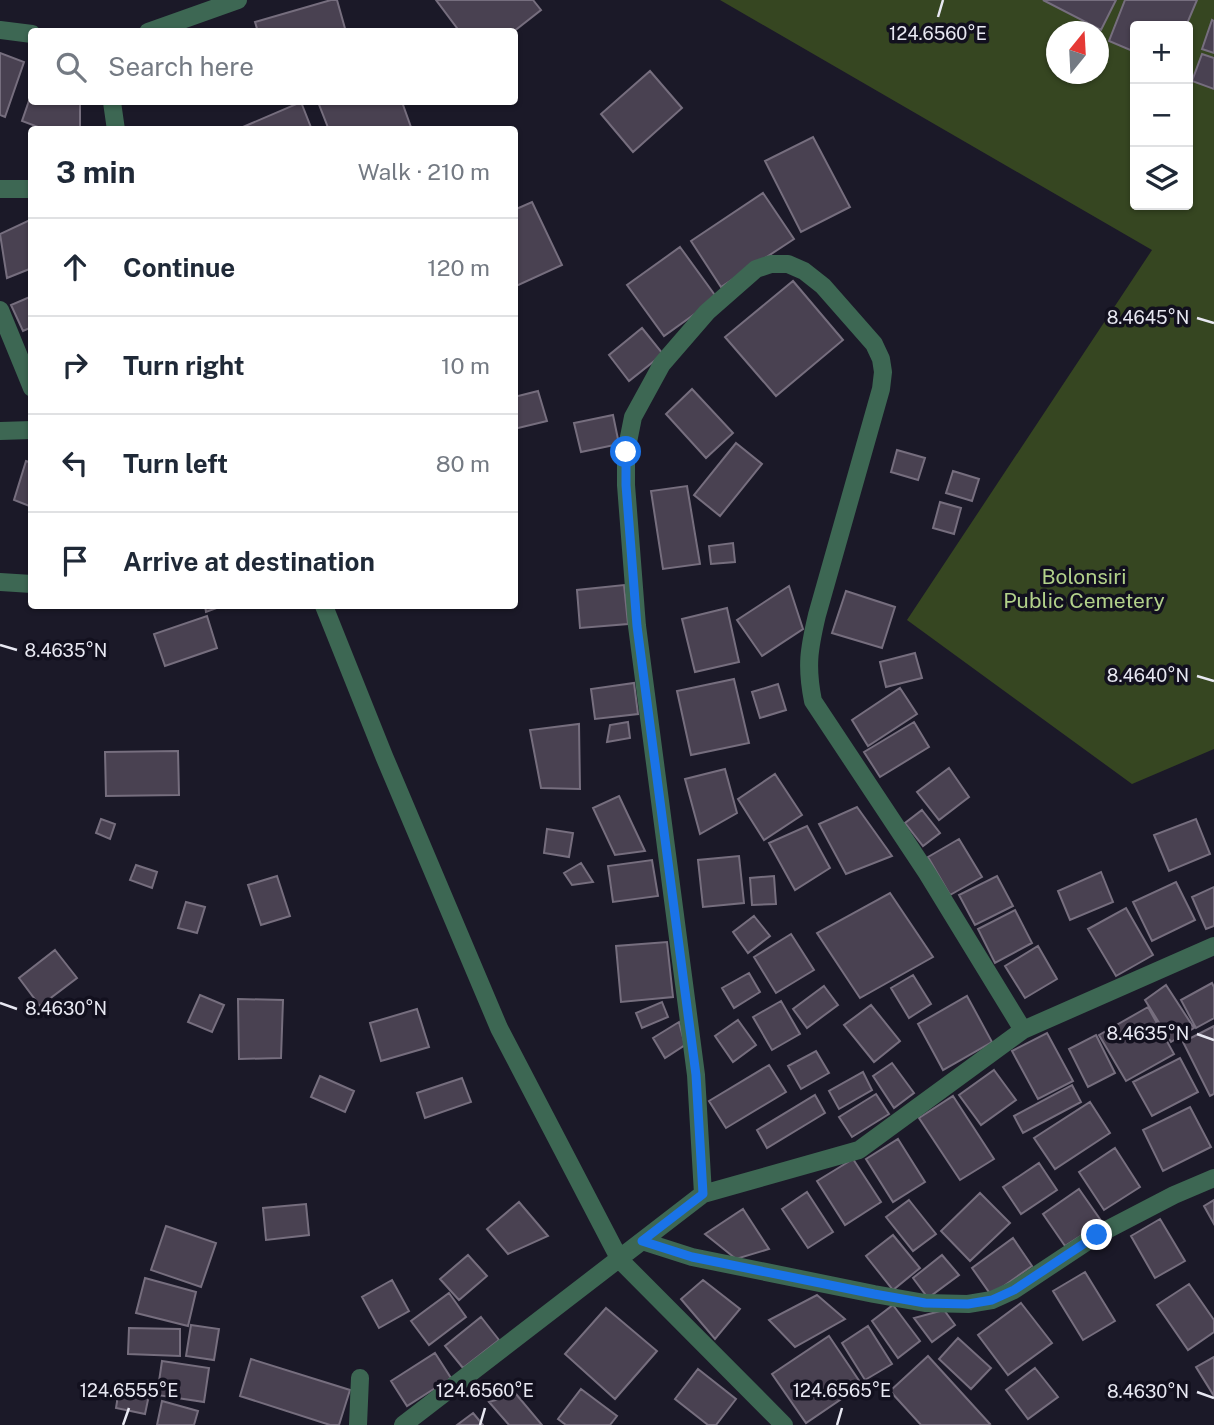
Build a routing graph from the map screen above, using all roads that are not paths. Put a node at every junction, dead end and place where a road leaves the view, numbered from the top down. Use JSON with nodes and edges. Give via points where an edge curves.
{"nodes":[{"id":1,"x":238,"y":0,"type":"edge"},
{"id":2,"x":159,"y":28,"type":"edge"},
{"id":3,"x":0,"y":30,"type":"edge"},
{"id":4,"x":28,"y":34,"type":"edge"},
{"id":5,"x":112,"y":105,"type":"edge"},
{"id":6,"x":115,"y":126,"type":"edge"},
{"id":7,"x":0,"y":189,"type":"edge"},
{"id":8,"x":28,"y":189,"type":"edge"},
{"id":9,"x":0,"y":310,"type":"edge"},
{"id":10,"x":28,"y":378,"type":"edge"},
{"id":11,"x":28,"y":430,"type":"edge"},
{"id":12,"x":0,"y":431,"type":"edge"},
{"id":13,"x":0,"y":582,"type":"edge"},
{"id":14,"x":28,"y":584,"type":"edge"},
{"id":15,"x":325,"y":609,"type":"edge"},
{"id":16,"x":1214,"y":946,"type":"edge"},
{"id":17,"x":1023,"y":1030,"type":"junction"},
{"id":18,"x":1214,"y":1178,"type":"edge"},
{"id":19,"x":703,"y":1194,"type":"junction"},
{"id":20,"x":642,"y":1241,"type":"junction"},
{"id":21,"x":620,"y":1260,"type":"junction"},
{"id":22,"x":360,"y":1378,"type":"dead end"},
{"id":23,"x":358,"y":1425,"type":"edge"},
{"id":24,"x":403,"y":1425,"type":"edge"},
{"id":25,"x":784,"y":1425,"type":"edge"}],
"edges":[{"from":1,"to":2,"type":"street"},
{"from":3,"to":4,"type":"street"},
{"from":5,"to":6,"type":"street"},
{"from":7,"to":8,"type":"street"},
{"from":9,"to":10,"type":"street"},
{"from":11,"to":12,"type":"street"},
{"from":13,"to":14,"type":"street"},
{"from":15,"to":21,"type":"street","via":[[499,1028]]},
{"from":16,"to":17,"type":"street"},
{"from":17,"to":19,"type":"street","via":[[859,1150]]},
{"from":17,"to":19,"type":"street","via":[[927,873],[813,701],[808,673],[814,625],[883,372],[874,344],[823,286],[788,264],[756,269],[707,313],[662,364],[634,417],[626,452],[637,626],[696,1075]]},
{"from":18,"to":20,"type":"street","via":[[1097,1235],[1014,1290],[968,1304],[925,1303],[874,1294],[692,1257]]},
{"from":19,"to":20,"type":"street"},
{"from":20,"to":21,"type":"street"},
{"from":21,"to":24,"type":"street"},
{"from":21,"to":25,"type":"street"},
{"from":22,"to":23,"type":"street"}]}
